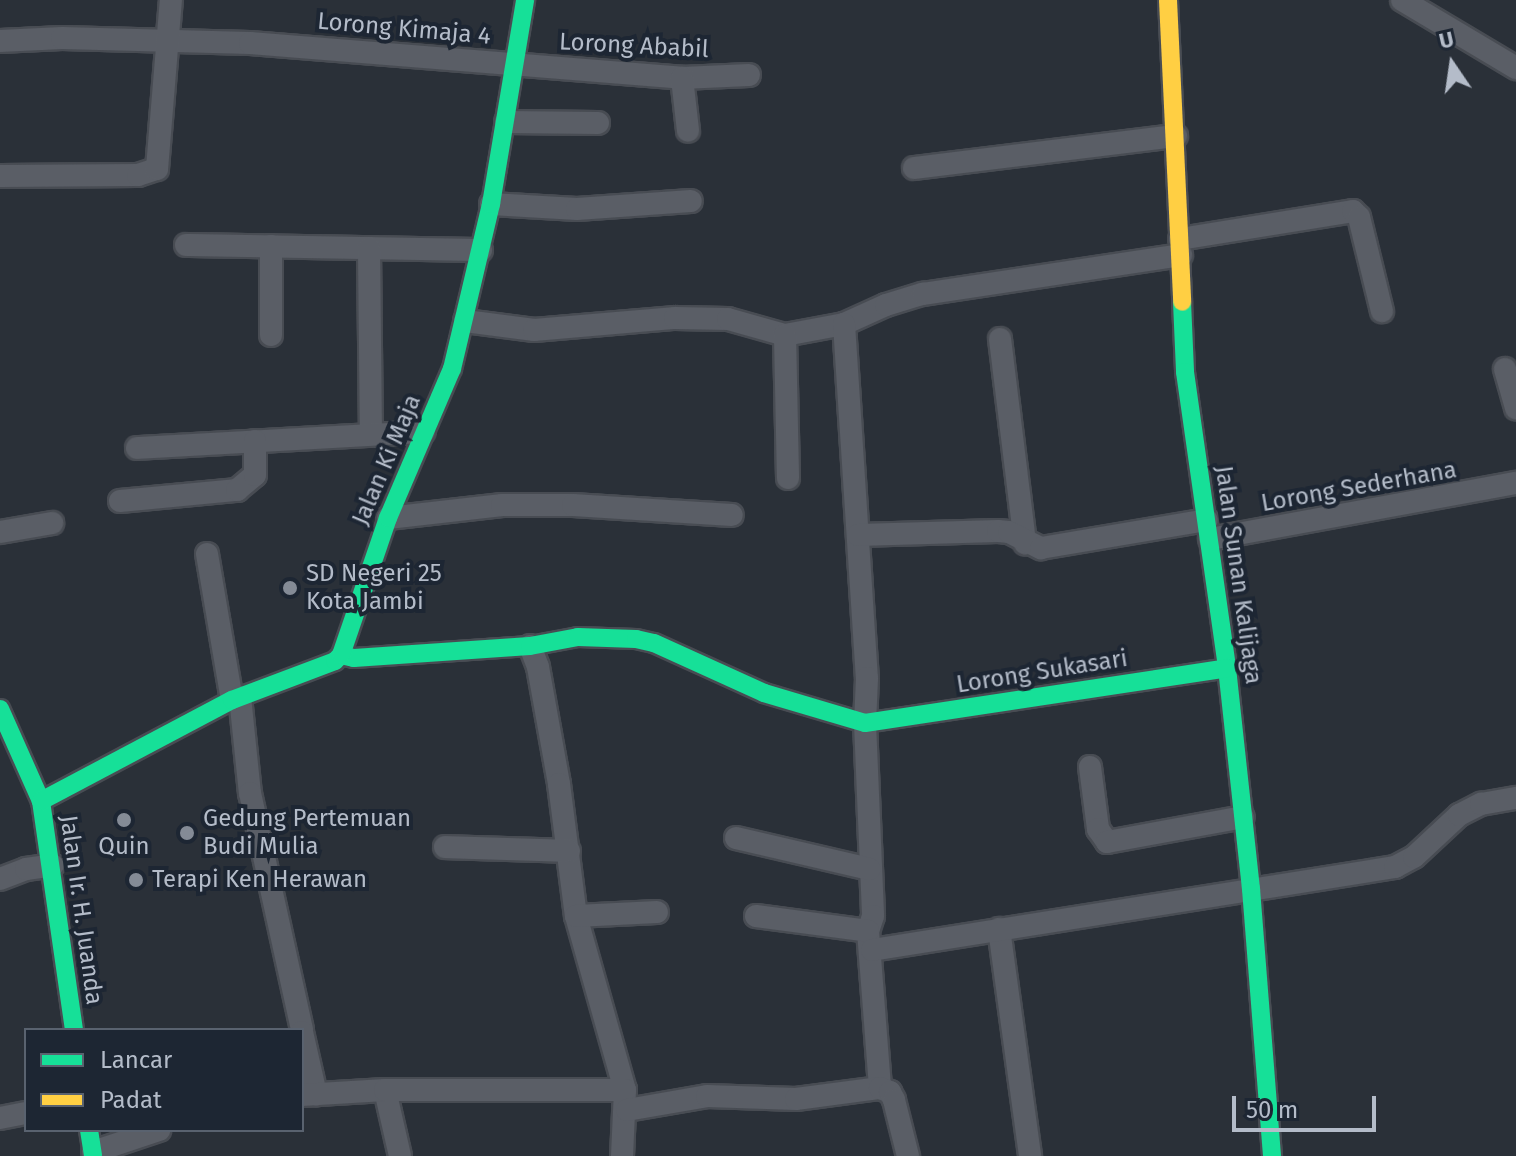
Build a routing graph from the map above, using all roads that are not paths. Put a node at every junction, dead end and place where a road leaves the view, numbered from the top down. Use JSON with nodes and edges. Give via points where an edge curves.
{"nodes":[{"id":1,"x":171,"y":0,"type":"edge"},
{"id":2,"x":525,"y":0,"type":"edge"},
{"id":3,"x":1168,"y":0,"type":"edge"},
{"id":4,"x":1402,"y":0,"type":"edge"},
{"id":5,"x":0,"y":41,"type":"edge"},
{"id":6,"x":168,"y":42,"type":"junction"},
{"id":7,"x":516,"y":64,"type":"junction"},
{"id":8,"x":1516,"y":68,"type":"edge"},
{"id":9,"x":749,"y":75,"type":"dead end"},
{"id":10,"x":682,"y":78,"type":"junction"},
{"id":11,"x":506,"y":122,"type":"junction"},
{"id":12,"x":598,"y":123,"type":"dead end"},
{"id":13,"x":688,"y":131,"type":"dead end"},
{"id":14,"x":1176,"y":136,"type":"junction"},
{"id":15,"x":914,"y":168,"type":"dead end"},
{"id":16,"x":0,"y":176,"type":"edge"},
{"id":17,"x":691,"y":201,"type":"dead end"},
{"id":18,"x":491,"y":204,"type":"junction"},
{"id":19,"x":186,"y":245,"type":"dead end"},
{"id":20,"x":271,"y":246,"type":"junction"},
{"id":21,"x":1181,"y":247,"type":"junction"},
{"id":22,"x":369,"y":248,"type":"junction"},
{"id":23,"x":481,"y":250,"type":"junction"},
{"id":24,"x":1382,"y":311,"type":"dead end"},
{"id":25,"x":465,"y":321,"type":"junction"},
{"id":26,"x":844,"y":324,"type":"junction"},
{"id":27,"x":271,"y":335,"type":"dead end"},
{"id":28,"x":785,"y":335,"type":"junction"},
{"id":29,"x":1000,"y":339,"type":"dead end"},
{"id":30,"x":1505,"y":369,"type":"dead end"},
{"id":31,"x":1516,"y":408,"type":"edge"},
{"id":32,"x":424,"y":432,"type":"junction"},
{"id":33,"x":371,"y":433,"type":"junction"},
{"id":34,"x":255,"y":441,"type":"junction"},
{"id":35,"x":137,"y":448,"type":"dead end"},
{"id":36,"x":788,"y":478,"type":"dead end"},
{"id":37,"x":1516,"y":483,"type":"edge"},
{"id":38,"x":120,"y":501,"type":"dead end"},
{"id":39,"x":732,"y":515,"type":"dead end"},
{"id":40,"x":388,"y":518,"type":"junction"},
{"id":41,"x":52,"y":523,"type":"dead end"},
{"id":42,"x":1209,"y":529,"type":"junction"},
{"id":43,"x":0,"y":532,"type":"edge"},
{"id":44,"x":858,"y":535,"type":"junction"},
{"id":45,"x":1025,"y":543,"type":"junction"},
{"id":46,"x":207,"y":554,"type":"dead end"},
{"id":47,"x":530,"y":646,"type":"junction"},
{"id":48,"x":341,"y":655,"type":"junction"},
{"id":49,"x":1227,"y":668,"type":"junction"},
{"id":50,"x":236,"y":699,"type":"junction"},
{"id":51,"x":3,"y":723,"type":"edge"},
{"id":52,"x":865,"y":723,"type":"junction"},
{"id":53,"x":1090,"y":767,"type":"dead end"},
{"id":54,"x":1516,"y":798,"type":"edge"},
{"id":55,"x":41,"y":801,"type":"junction"},
{"id":56,"x":1243,"y":817,"type":"junction"},
{"id":57,"x":736,"y":838,"type":"dead end"},
{"id":58,"x":445,"y":847,"type":"dead end"},
{"id":59,"x":569,"y":851,"type":"junction"},
{"id":60,"x":53,"y":865,"type":"junction"},
{"id":61,"x":869,"y":869,"type":"junction"},
{"id":62,"x":0,"y":879,"type":"edge"},
{"id":63,"x":1251,"y":889,"type":"junction"},
{"id":64,"x":657,"y":912,"type":"dead end"},
{"id":65,"x":576,"y":916,"type":"junction"},
{"id":66,"x":756,"y":916,"type":"dead end"},
{"id":67,"x":999,"y":929,"type":"junction"},
{"id":68,"x":870,"y":940,"type":"junction"},
{"id":69,"x":74,"y":1028,"type":"edge"},
{"id":70,"x":301,"y":1028,"type":"edge"},
{"id":71,"x":304,"y":1049,"type":"edge"},
{"id":72,"x":880,"y":1088,"type":"junction"},
{"id":73,"x":385,"y":1090,"type":"junction"},
{"id":74,"x":309,"y":1095,"type":"edge"},
{"id":75,"x":626,"y":1100,"type":"junction"},
{"id":76,"x":24,"y":1113,"type":"edge"},
{"id":77,"x":0,"y":1118,"type":"edge"},
{"id":78,"x":151,"y":1132,"type":"edge"},
{"id":79,"x":92,"y":1146,"type":"edge"},
{"id":80,"x":400,"y":1156,"type":"edge"},
{"id":81,"x":622,"y":1156,"type":"edge"},
{"id":82,"x":908,"y":1156,"type":"edge"},
{"id":83,"x":1030,"y":1156,"type":"edge"},
{"id":84,"x":1272,"y":1156,"type":"edge"}],
"edges":[{"from":1,"to":6,"type":"street"},
{"from":2,"to":7,"type":"street","name":"Jalan Ki Maja"},
{"from":3,"to":14,"type":"street","name":"Jalan Sunan Kalijaga"},
{"from":4,"to":8,"type":"street"},
{"from":5,"to":6,"type":"street","name":"Lorong Kimaja 4"},
{"from":6,"to":7,"type":"street","name":"Lorong Kimaja 4","via":[[250,43]]},
{"from":6,"to":16,"type":"street","via":[[153,172]]},
{"from":7,"to":10,"type":"street","name":"Lorong Ababil"},
{"from":7,"to":11,"type":"street","name":"Jalan Ki Maja"},
{"from":9,"to":10,"type":"street","name":"Lorong Ababil"},
{"from":10,"to":13,"type":"street"},
{"from":11,"to":12,"type":"street"},
{"from":11,"to":18,"type":"street","name":"Jalan Ki Maja"},
{"from":14,"to":15,"type":"street"},
{"from":14,"to":21,"type":"street","name":"Jalan Sunan Kalijaga"},
{"from":17,"to":18,"type":"street","via":[[577,209]]},
{"from":18,"to":23,"type":"street","name":"Jalan Ki Maja"},
{"from":19,"to":20,"type":"street"},
{"from":20,"to":22,"type":"street"},
{"from":20,"to":27,"type":"street"},
{"from":21,"to":24,"type":"street","via":[[1353,211],[1359,217]]},
{"from":21,"to":26,"type":"street","via":[[923,294]]},
{"from":21,"to":42,"type":"street","name":"Jalan Sunan Kalijaga","via":[[1185,372]]},
{"from":22,"to":23,"type":"street"},
{"from":22,"to":33,"type":"street"},
{"from":23,"to":25,"type":"street","name":"Jalan Ki Maja"},
{"from":25,"to":28,"type":"street","via":[[534,330],[728,319]]},
{"from":25,"to":32,"type":"street","name":"Jalan Ki Maja","via":[[452,369]]},
{"from":26,"to":28,"type":"street"},
{"from":26,"to":44,"type":"street"},
{"from":28,"to":36,"type":"street"},
{"from":29,"to":45,"type":"street"},
{"from":30,"to":31,"type":"street"},
{"from":32,"to":33,"type":"street"},
{"from":32,"to":40,"type":"street","name":"Jalan Ki Maja"},
{"from":33,"to":34,"type":"street"},
{"from":34,"to":35,"type":"street"},
{"from":34,"to":38,"type":"street","via":[[255,475],[237,490]]},
{"from":37,"to":42,"type":"street","name":"Lorong Sederhana"},
{"from":39,"to":40,"type":"street","via":[[502,505]]},
{"from":40,"to":48,"type":"street","name":"Jalan Ki Maja"},
{"from":41,"to":43,"type":"street"},
{"from":42,"to":45,"type":"street","name":"Lorong Sederhana","via":[[1062,547]]},
{"from":42,"to":49,"type":"street","name":"Jalan Sunan Kalijaga"},
{"from":44,"to":45,"type":"street","name":"Lorong Sederhana","via":[[998,531]]},
{"from":44,"to":52,"type":"street"},
{"from":46,"to":50,"type":"street"},
{"from":47,"to":48,"type":"street"},
{"from":47,"to":52,"type":"street","via":[[612,636],[654,643],[764,693]]},
{"from":47,"to":59,"type":"street"},
{"from":48,"to":50,"type":"street"},
{"from":49,"to":52,"type":"street","name":"Lorong Sukasari"},
{"from":49,"to":56,"type":"street","name":"Jalan Sunan Kalijaga"},
{"from":50,"to":55,"type":"street"},
{"from":50,"to":70,"type":"street","via":[[250,793]]},
{"from":51,"to":55,"type":"street","name":"Jalan Ir. H. Juanda"},
{"from":52,"to":61,"type":"street"},
{"from":53,"to":56,"type":"street","via":[[1098,829],[1107,842]]},
{"from":54,"to":63,"type":"street","via":[[1481,804],[1459,815],[1414,857],[1395,867]]},
{"from":55,"to":60,"type":"street","name":"Jalan Ir. H. Juanda"},
{"from":56,"to":63,"type":"street","name":"Jalan Sunan Kalijaga"},
{"from":57,"to":61,"type":"street"},
{"from":58,"to":59,"type":"street"},
{"from":59,"to":65,"type":"street"},
{"from":60,"to":62,"type":"street"},
{"from":60,"to":69,"type":"street","name":"Jalan Ir. H. Juanda"},
{"from":61,"to":68,"type":"street"},
{"from":63,"to":67,"type":"street"},
{"from":63,"to":84,"type":"street","name":"Jalan Sunan Kalijaga"},
{"from":64,"to":65,"type":"street"},
{"from":65,"to":75,"type":"street"},
{"from":66,"to":68,"type":"street"},
{"from":67,"to":68,"type":"street"},
{"from":67,"to":83,"type":"street"},
{"from":68,"to":72,"type":"street"},
{"from":71,"to":74,"type":"street"},
{"from":72,"to":75,"type":"street","via":[[796,1099]]},
{"from":72,"to":82,"type":"street","via":[[894,1100]]},
{"from":73,"to":74,"type":"street"},
{"from":73,"to":75,"type":"street"},
{"from":73,"to":80,"type":"street"},
{"from":75,"to":81,"type":"street"},
{"from":76,"to":77,"type":"street"},
{"from":78,"to":79,"type":"street"}]}
